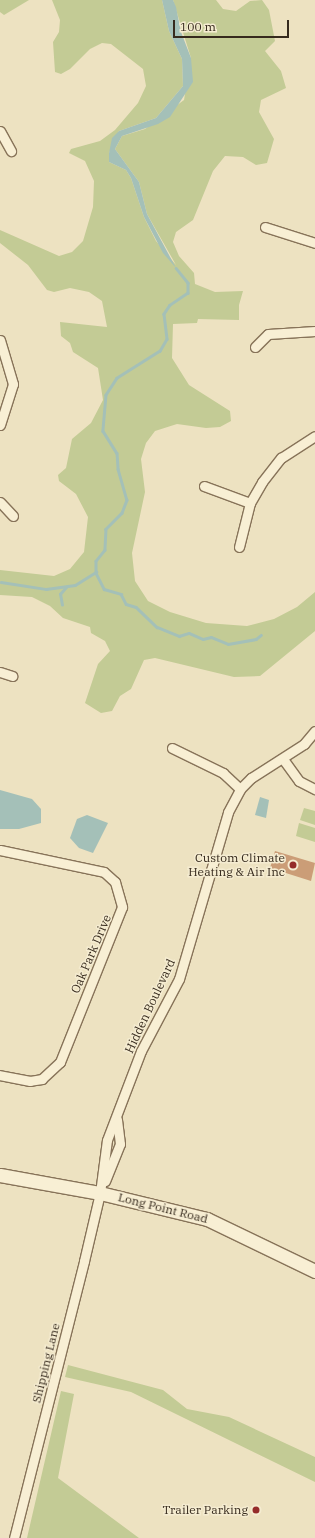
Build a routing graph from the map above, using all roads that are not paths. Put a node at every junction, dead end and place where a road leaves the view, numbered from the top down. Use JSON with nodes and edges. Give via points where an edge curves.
{"nodes":[{"id":1,"x":0,"y":131,"type":"edge"},
{"id":2,"x":11,"y":150,"type":"dead end"},
{"id":3,"x":265,"y":227,"type":"dead end"},
{"id":4,"x":315,"y":243,"type":"edge"},
{"id":5,"x":315,"y":331,"type":"edge"},
{"id":6,"x":0,"y":340,"type":"edge"},
{"id":7,"x":255,"y":347,"type":"dead end"},
{"id":8,"x":0,"y":425,"type":"edge"},
{"id":9,"x":315,"y":436,"type":"edge"},
{"id":10,"x":204,"y":486,"type":"dead end"},
{"id":11,"x":0,"y":502,"type":"edge"},
{"id":12,"x":250,"y":503,"type":"junction"},
{"id":13,"x":13,"y":516,"type":"dead end"},
{"id":14,"x":239,"y":548,"type":"dead end"},
{"id":15,"x":0,"y":672,"type":"edge"},
{"id":16,"x":12,"y":676,"type":"dead end"},
{"id":17,"x":315,"y":731,"type":"edge"},
{"id":18,"x":172,"y":748,"type":"dead end"},
{"id":19,"x":283,"y":759,"type":"junction"},
{"id":20,"x":315,"y":789,"type":"edge"},
{"id":21,"x":240,"y":790,"type":"junction"},
{"id":22,"x":0,"y":850,"type":"edge"},
{"id":23,"x":0,"y":1075,"type":"edge"},
{"id":24,"x":117,"y":1118,"type":"junction"},
{"id":25,"x":0,"y":1175,"type":"edge"},
{"id":26,"x":100,"y":1193,"type":"junction"},
{"id":27,"x":315,"y":1271,"type":"edge"},
{"id":28,"x":14,"y":1538,"type":"edge"}],
"edges":[{"from":1,"to":2,"type":"street"},
{"from":3,"to":4,"type":"street"},
{"from":5,"to":7,"type":"street","via":[[268,334]]},
{"from":6,"to":8,"type":"street","via":[[13,384]]},
{"from":9,"to":12,"type":"street","via":[[281,458]]},
{"from":10,"to":12,"type":"street"},
{"from":11,"to":13,"type":"street"},
{"from":12,"to":14,"type":"street"},
{"from":15,"to":16,"type":"street"},
{"from":17,"to":19,"type":"street","name":"Hidden Boulevard","via":[[304,744]]},
{"from":18,"to":21,"type":"street","via":[[223,773]]},
{"from":19,"to":20,"type":"street","via":[[299,781]]},
{"from":19,"to":21,"type":"street","name":"Hidden Boulevard","via":[[261,770]]},
{"from":21,"to":24,"type":"street","name":"Hidden Boulevard","via":[[220,835],[179,979],[141,1051]]},
{"from":22,"to":23,"type":"street","name":"Oak Park Drive","via":[[104,872],[115,882],[122,907],[60,1062],[42,1079],[30,1081]]},
{"from":24,"to":26,"type":"street","name":"Hidden Boulevard","via":[[107,1140]]},
{"from":24,"to":26,"type":"street","name":"Hidden Boulevard","via":[[120,1144]]},
{"from":25,"to":26,"type":"main road","name":"Long Point Road"},
{"from":26,"to":27,"type":"main road","name":"Long Point Road","via":[[217,1222]]},
{"from":26,"to":28,"type":"street","name":"Shipping Lane"}]}
